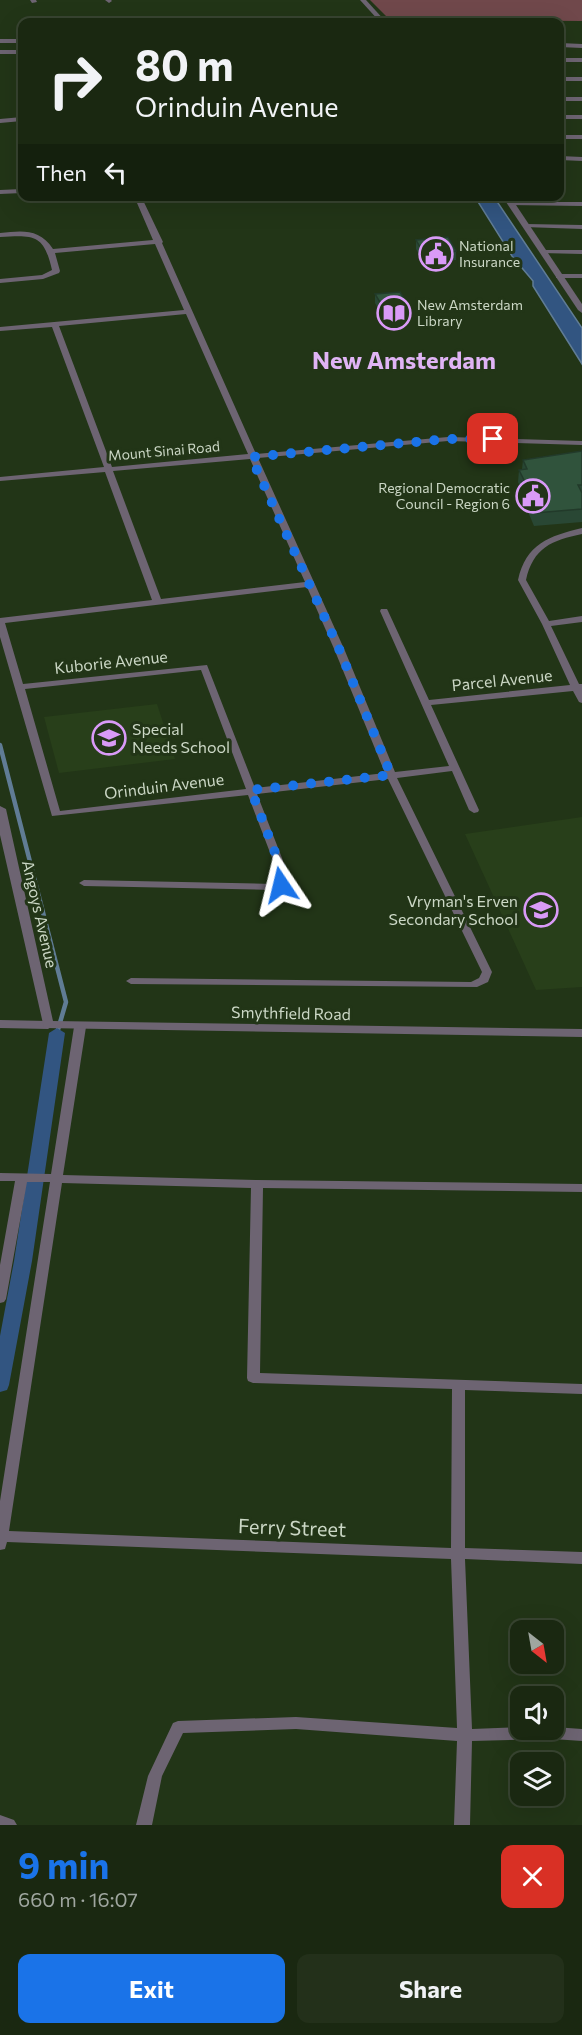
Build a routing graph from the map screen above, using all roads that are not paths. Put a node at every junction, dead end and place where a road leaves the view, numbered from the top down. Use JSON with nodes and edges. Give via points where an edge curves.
{"nodes":[{"id":1,"x":363,"y":0,"type":"edge"},
{"id":2,"x":379,"y":18,"type":"edge"},
{"id":3,"x":0,"y":41,"type":"edge"},
{"id":4,"x":18,"y":41,"type":"edge"},
{"id":5,"x":564,"y":45,"type":"edge"},
{"id":6,"x":582,"y":46,"type":"edge"},
{"id":7,"x":0,"y":51,"type":"edge"},
{"id":8,"x":18,"y":52,"type":"edge"},
{"id":9,"x":564,"y":60,"type":"edge"},
{"id":10,"x":582,"y":60,"type":"edge"},
{"id":11,"x":564,"y":79,"type":"edge"},
{"id":12,"x":582,"y":79,"type":"edge"},
{"id":13,"x":564,"y":99,"type":"edge"},
{"id":14,"x":582,"y":99,"type":"edge"},
{"id":15,"x":564,"y":117,"type":"edge"},
{"id":16,"x":582,"y":117,"type":"edge"},
{"id":17,"x":18,"y":119,"type":"edge"},
{"id":18,"x":0,"y":121,"type":"edge"},
{"id":19,"x":564,"y":137,"type":"edge"},
{"id":20,"x":582,"y":137,"type":"edge"},
{"id":21,"x":564,"y":158,"type":"edge"},
{"id":22,"x":582,"y":159,"type":"edge"},
{"id":23,"x":18,"y":191,"type":"edge"},
{"id":24,"x":0,"y":192,"type":"edge"},
{"id":25,"x":139,"y":201,"type":"edge"},
{"id":26,"x":509,"y":201,"type":"edge"},
{"id":27,"x":526,"y":201,"type":"edge"},
{"id":28,"x":582,"y":204,"type":"edge"},
{"id":29,"x":526,"y":226,"type":"junction"},
{"id":30,"x":582,"y":227,"type":"edge"},
{"id":31,"x":0,"y":236,"type":"edge"},
{"id":32,"x":159,"y":242,"type":"junction"},
{"id":33,"x":52,"y":251,"type":"junction"},
{"id":34,"x":543,"y":252,"type":"junction"},
{"id":35,"x":582,"y":252,"type":"edge"},
{"id":36,"x":560,"y":276,"type":"junction"},
{"id":37,"x":582,"y":276,"type":"edge"},
{"id":38,"x":0,"y":281,"type":"edge"},
{"id":39,"x":580,"y":305,"type":"edge"},
{"id":40,"x":189,"y":312,"type":"junction"},
{"id":41,"x":55,"y":324,"type":"junction"},
{"id":42,"x":0,"y":329,"type":"edge"},
{"id":43,"x":582,"y":443,"type":"edge"},
{"id":44,"x":251,"y":457,"type":"junction"},
{"id":45,"x":107,"y":469,"type":"junction"},
{"id":46,"x":0,"y":478,"type":"edge"},
{"id":47,"x":582,"y":531,"type":"edge"},
{"id":48,"x":309,"y":584,"type":"junction"},
{"id":49,"x":157,"y":601,"type":"junction"},
{"id":50,"x":384,"y":611,"type":"dead end"},
{"id":51,"x":582,"y":619,"type":"edge"},
{"id":52,"x":546,"y":624,"type":"junction"},
{"id":53,"x":21,"y":687,"type":"junction"},
{"id":54,"x":578,"y":687,"type":"edge"},
{"id":55,"x":582,"y":700,"type":"edge"},
{"id":56,"x":426,"y":703,"type":"junction"},
{"id":57,"x":455,"y":768,"type":"junction"},
{"id":58,"x":391,"y":775,"type":"junction"},
{"id":59,"x":251,"y":790,"type":"junction"},
{"id":60,"x":0,"y":809,"type":"edge"},
{"id":61,"x":474,"y":810,"type":"dead end"},
{"id":62,"x":4,"y":843,"type":"edge"},
{"id":63,"x":84,"y":883,"type":"dead end"},
{"id":64,"x":131,"y":981,"type":"dead end"},
{"id":65,"x":0,"y":1024,"type":"edge"},
{"id":66,"x":48,"y":1025,"type":"junction"},
{"id":67,"x":80,"y":1027,"type":"junction"},
{"id":68,"x":582,"y":1033,"type":"edge"},
{"id":69,"x":0,"y":1177,"type":"edge"},
{"id":70,"x":22,"y":1177,"type":"junction"},
{"id":71,"x":57,"y":1179,"type":"junction"},
{"id":72,"x":257,"y":1184,"type":"junction"},
{"id":73,"x":582,"y":1188,"type":"edge"},
{"id":74,"x":0,"y":1299,"type":"edge"},
{"id":75,"x":459,"y":1385,"type":"junction"},
{"id":76,"x":582,"y":1389,"type":"edge"},
{"id":77,"x":1,"y":1539,"type":"edge"},
{"id":78,"x":458,"y":1554,"type":"junction"},
{"id":79,"x":582,"y":1558,"type":"edge"},
{"id":80,"x":465,"y":1735,"type":"junction"},
{"id":81,"x":582,"y":1736,"type":"edge"},
{"id":82,"x":0,"y":1822,"type":"edge"},
{"id":83,"x":9,"y":1825,"type":"edge"},
{"id":84,"x":144,"y":1825,"type":"edge"},
{"id":85,"x":462,"y":1825,"type":"edge"}],
"edges":[{"from":1,"to":2,"type":"street"},
{"from":3,"to":4,"type":"street"},
{"from":5,"to":6,"type":"street"},
{"from":7,"to":8,"type":"street"},
{"from":9,"to":10,"type":"street"},
{"from":11,"to":12,"type":"street"},
{"from":13,"to":14,"type":"street"},
{"from":15,"to":16,"type":"street"},
{"from":17,"to":18,"type":"street"},
{"from":19,"to":20,"type":"street"},
{"from":21,"to":22,"type":"street"},
{"from":23,"to":24,"type":"street"},
{"from":25,"to":32,"type":"street"},
{"from":26,"to":29,"type":"street"},
{"from":27,"to":28,"type":"street"},
{"from":29,"to":30,"type":"street"},
{"from":29,"to":34,"type":"street"},
{"from":31,"to":33,"type":"street","via":[[36,234]]},
{"from":32,"to":33,"type":"street"},
{"from":32,"to":40,"type":"street"},
{"from":33,"to":38,"type":"street","via":[[56,271],[53,274]]},
{"from":34,"to":35,"type":"street"},
{"from":34,"to":36,"type":"street"},
{"from":36,"to":37,"type":"street"},
{"from":36,"to":39,"type":"street"},
{"from":40,"to":41,"type":"street"},
{"from":40,"to":44,"type":"street"},
{"from":41,"to":42,"type":"street"},
{"from":41,"to":45,"type":"street"},
{"from":43,"to":44,"type":"street","name":"Mount Sinai Road","via":[[448,439]]},
{"from":44,"to":45,"type":"street","name":"Mount Sinai Road"},
{"from":44,"to":48,"type":"street"},
{"from":45,"to":46,"type":"street","name":"Mount Sinai Road"},
{"from":45,"to":49,"type":"street"},
{"from":47,"to":52,"type":"street","via":[[537,547],[523,570],[522,580]]},
{"from":48,"to":49,"type":"street"},
{"from":48,"to":58,"type":"street"},
{"from":49,"to":53,"type":"street","via":[[0,621]]},
{"from":50,"to":56,"type":"street"},
{"from":51,"to":52,"type":"street"},
{"from":52,"to":54,"type":"street"},
{"from":53,"to":59,"type":"street","name":"Kuborie Avenue","via":[[204,667]]},
{"from":53,"to":59,"type":"street","name":"Orinduin Avenue","via":[[56,814]]},
{"from":54,"to":55,"type":"street"},
{"from":54,"to":56,"type":"street","name":"Parcel Avenue"},
{"from":56,"to":57,"type":"street"},
{"from":57,"to":58,"type":"street","name":"Orinduin Avenue"},
{"from":57,"to":61,"type":"street"},
{"from":58,"to":59,"type":"street","name":"Orinduin Avenue"},
{"from":58,"to":64,"type":"street","via":[[487,972],[484,980],[473,985]]},
{"from":59,"to":63,"type":"street","via":[[284,876],[281,885]]},
{"from":60,"to":62,"type":"street","name":"Angoys Avenue"},
{"from":62,"to":66,"type":"street","name":"Angoys Avenue"},
{"from":65,"to":66,"type":"street","name":"Smythfield Road"},
{"from":66,"to":67,"type":"street","name":"Smythfield Road"},
{"from":67,"to":68,"type":"street","name":"Smythfield Road"},
{"from":67,"to":71,"type":"street"},
{"from":69,"to":70,"type":"street"},
{"from":70,"to":71,"type":"street"},
{"from":70,"to":74,"type":"street"},
{"from":71,"to":72,"type":"street"},
{"from":71,"to":77,"type":"street"},
{"from":72,"to":73,"type":"street"},
{"from":72,"to":75,"type":"street","via":[[253,1378]]},
{"from":75,"to":76,"type":"street"},
{"from":75,"to":78,"type":"street"},
{"from":77,"to":78,"type":"street","name":"Ferry Street"},
{"from":78,"to":79,"type":"street","name":"Ferry Street"},
{"from":78,"to":80,"type":"street"},
{"from":80,"to":81,"type":"street"},
{"from":80,"to":84,"type":"street","via":[[296,1723],[178,1727],[155,1776]]},
{"from":80,"to":85,"type":"street"},
{"from":82,"to":83,"type":"street"}]}
